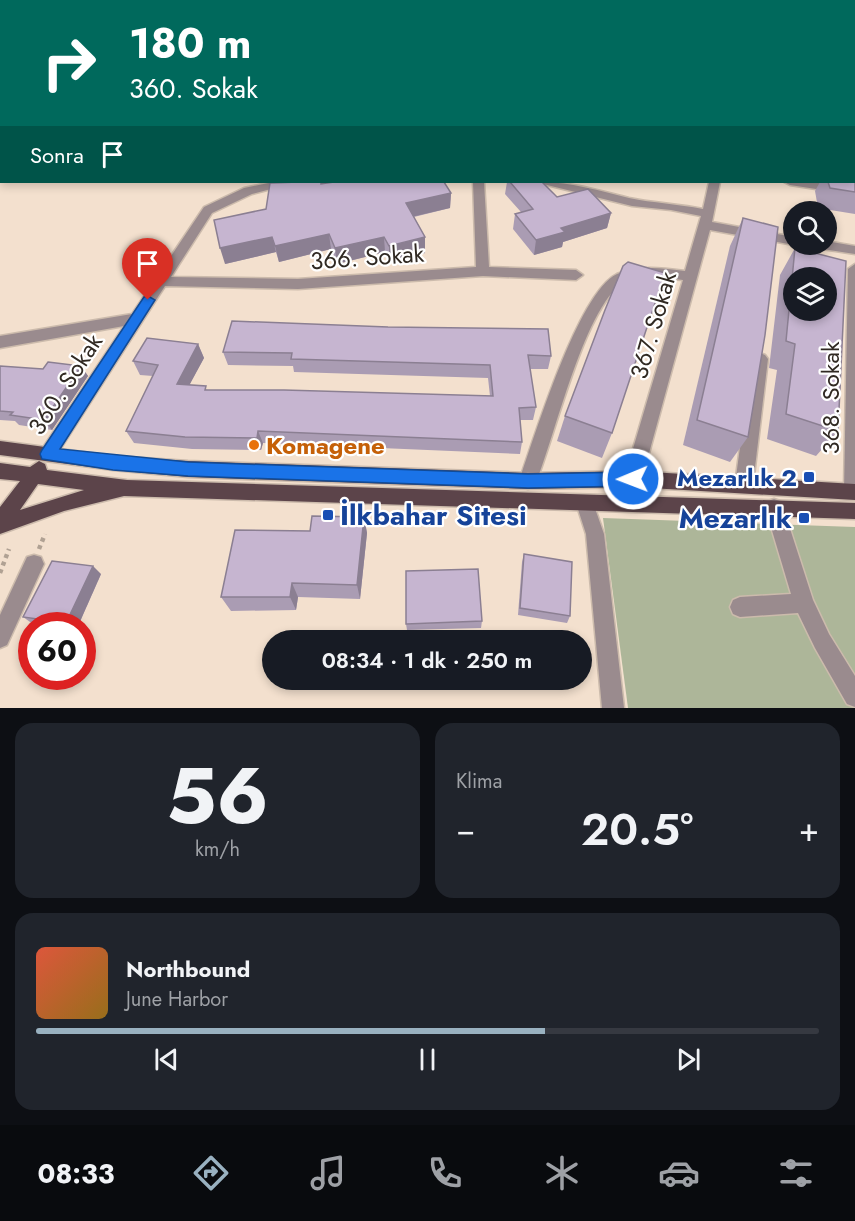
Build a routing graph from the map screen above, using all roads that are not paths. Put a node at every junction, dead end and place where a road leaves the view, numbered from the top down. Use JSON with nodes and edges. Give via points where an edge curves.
{"nodes":[{"id":1,"x":282,"y":183,"type":"edge"},
{"id":2,"x":478,"y":183,"type":"edge"},
{"id":3,"x":551,"y":183,"type":"edge"},
{"id":4,"x":715,"y":183,"type":"edge"},
{"id":5,"x":797,"y":183,"type":"edge"},
{"id":6,"x":855,"y":191,"type":"edge"},
{"id":7,"x":706,"y":220,"type":"junction"},
{"id":8,"x":783,"y":243,"type":"edge"},
{"id":9,"x":837,"y":247,"type":"edge"},
{"id":10,"x":855,"y":250,"type":"edge"},
{"id":11,"x":855,"y":269,"type":"edge"},
{"id":12,"x":483,"y":271,"type":"junction"},
{"id":13,"x":576,"y":275,"type":"dead end"},
{"id":14,"x":691,"y":276,"type":"junction"},
{"id":15,"x":161,"y":281,"type":"junction"},
{"id":16,"x":136,"y":319,"type":"junction"},
{"id":17,"x":763,"y":339,"type":"edge"},
{"id":18,"x":0,"y":342,"type":"edge"},
{"id":19,"x":0,"y":448,"type":"edge"},
{"id":20,"x":48,"y":454,"type":"junction"},
{"id":21,"x":0,"y":471,"type":"edge"},
{"id":22,"x":35,"y":475,"type":"junction"},
{"id":23,"x":633,"y":479,"type":"junction"},
{"id":24,"x":528,"y":481,"type":"junction"},
{"id":25,"x":744,"y":484,"type":"junction"},
{"id":26,"x":127,"y":488,"type":"junction"},
{"id":27,"x":854,"y":491,"type":"edge"},
{"id":28,"x":585,"y":503,"type":"junction"},
{"id":29,"x":774,"y":507,"type":"junction"},
{"id":30,"x":855,"y":512,"type":"edge"},
{"id":31,"x":0,"y":524,"type":"edge"},
{"id":32,"x":34,"y":564,"type":"dead end"},
{"id":33,"x":804,"y":603,"type":"junction"},
{"id":34,"x":740,"y":607,"type":"dead end"},
{"id":35,"x":0,"y":638,"type":"edge"},
{"id":36,"x":855,"y":696,"type":"edge"},
{"id":37,"x":613,"y":708,"type":"edge"}],
"edges":[{"from":1,"to":15,"type":"street","name":"360. Sokak","via":[[248,191],[208,210]]},
{"from":2,"to":12,"type":"street"},
{"from":3,"to":7,"type":"street","via":[[632,202],[671,206]]},
{"from":4,"to":7,"type":"street","name":"367. Sokak"},
{"from":5,"to":6,"type":"street"},
{"from":7,"to":8,"type":"street","via":[[775,244]]},
{"from":7,"to":14,"type":"street","name":"367. Sokak"},
{"from":9,"to":10,"type":"street"},
{"from":11,"to":27,"type":"street","name":"368. Sokak"},
{"from":12,"to":13,"type":"street","name":"366. Sokak"},
{"from":12,"to":15,"type":"street","name":"366. Sokak","via":[[298,284]]},
{"from":14,"to":23,"type":"street","name":"367. Sokak"},
{"from":14,"to":24,"type":"street","via":[[630,275],[614,281],[601,297],[561,387]]},
{"from":15,"to":16,"type":"street","name":"360. Sokak"},
{"from":16,"to":18,"type":"street"},
{"from":16,"to":20,"type":"street","name":"360. Sokak"},
{"from":17,"to":25,"type":"street"},
{"from":19,"to":20,"type":"main road"},
{"from":20,"to":22,"type":"main road","name":"360. Sokak"},
{"from":20,"to":24,"type":"main road","via":[[188,469]]},
{"from":21,"to":22,"type":"main road"},
{"from":22,"to":26,"type":"main road"},
{"from":22,"to":31,"type":"main road","name":"360. Sokak"},
{"from":23,"to":24,"type":"main road"},
{"from":23,"to":25,"type":"main road"},
{"from":25,"to":27,"type":"main road"},
{"from":26,"to":28,"type":"main road"},
{"from":26,"to":31,"type":"main road"},
{"from":28,"to":29,"type":"main road"},
{"from":28,"to":37,"type":"street","via":[[595,534]]},
{"from":29,"to":30,"type":"main road"},
{"from":29,"to":33,"type":"street"},
{"from":32,"to":35,"type":"street"},
{"from":33,"to":34,"type":"street"},
{"from":33,"to":36,"type":"street"}]}
